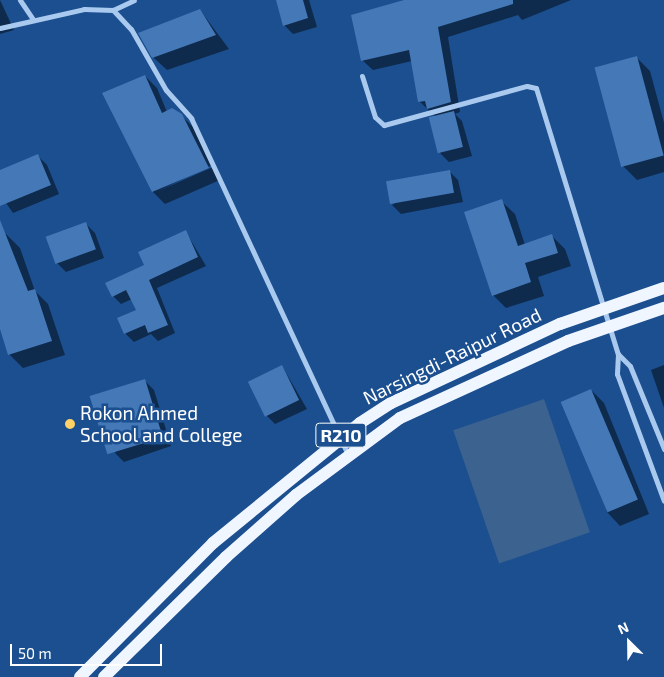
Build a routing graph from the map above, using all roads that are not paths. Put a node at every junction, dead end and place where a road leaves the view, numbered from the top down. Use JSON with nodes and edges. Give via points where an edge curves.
{"nodes":[{"id":1,"x":20,"y":0,"type":"edge"},
{"id":2,"x":134,"y":0,"type":"edge"},
{"id":3,"x":113,"y":10,"type":"junction"},
{"id":4,"x":33,"y":19,"type":"junction"},
{"id":5,"x":0,"y":28,"type":"edge"},
{"id":6,"x":362,"y":76,"type":"dead end"},
{"id":7,"x":664,"y":288,"type":"edge"},
{"id":8,"x":600,"y":306,"type":"junction"},
{"id":9,"x":664,"y":308,"type":"edge"},
{"id":10,"x":607,"y":325,"type":"junction"},
{"id":11,"x":618,"y":354,"type":"junction"},
{"id":12,"x":338,"y":437,"type":"junction"},
{"id":13,"x":664,"y":449,"type":"edge"},
{"id":14,"x":348,"y":454,"type":"junction"},
{"id":15,"x":664,"y":500,"type":"edge"},
{"id":16,"x":80,"y":677,"type":"edge"},
{"id":17,"x":104,"y":677,"type":"edge"}],
"edges":[{"from":1,"to":4,"type":"street"},
{"from":2,"to":3,"type":"street"},
{"from":3,"to":4,"type":"street","via":[[84,9]]},
{"from":3,"to":12,"type":"street","via":[[131,29],[166,90],[191,118]]},
{"from":4,"to":5,"type":"street"},
{"from":6,"to":8,"type":"street","via":[[375,117],[384,125],[527,86],[536,88]]},
{"from":7,"to":8,"type":"main road","name":"Narsingdi-Raipur Road","number":"R210"},
{"from":8,"to":10,"type":"street"},
{"from":8,"to":12,"type":"main road","name":"Narsingdi-Raipur Road","number":"R210","via":[[391,403]]},
{"from":9,"to":10,"type":"main road","name":"Narsingdi-Raipur Road","number":"R210"},
{"from":10,"to":11,"type":"street"},
{"from":10,"to":14,"type":"main road","name":"Narsingdi-Raipur Road","number":"R210","via":[[400,418]]},
{"from":11,"to":13,"type":"street","via":[[630,366]]},
{"from":11,"to":15,"type":"street","via":[[617,374]]},
{"from":12,"to":14,"type":"street"},
{"from":12,"to":16,"type":"main road","name":"Narsingdi-Raipur Road","number":"R210","via":[[213,544]]},
{"from":14,"to":17,"type":"main road","name":"Narsingdi-Raipur Road","number":"R210","via":[[226,557]]}]}
